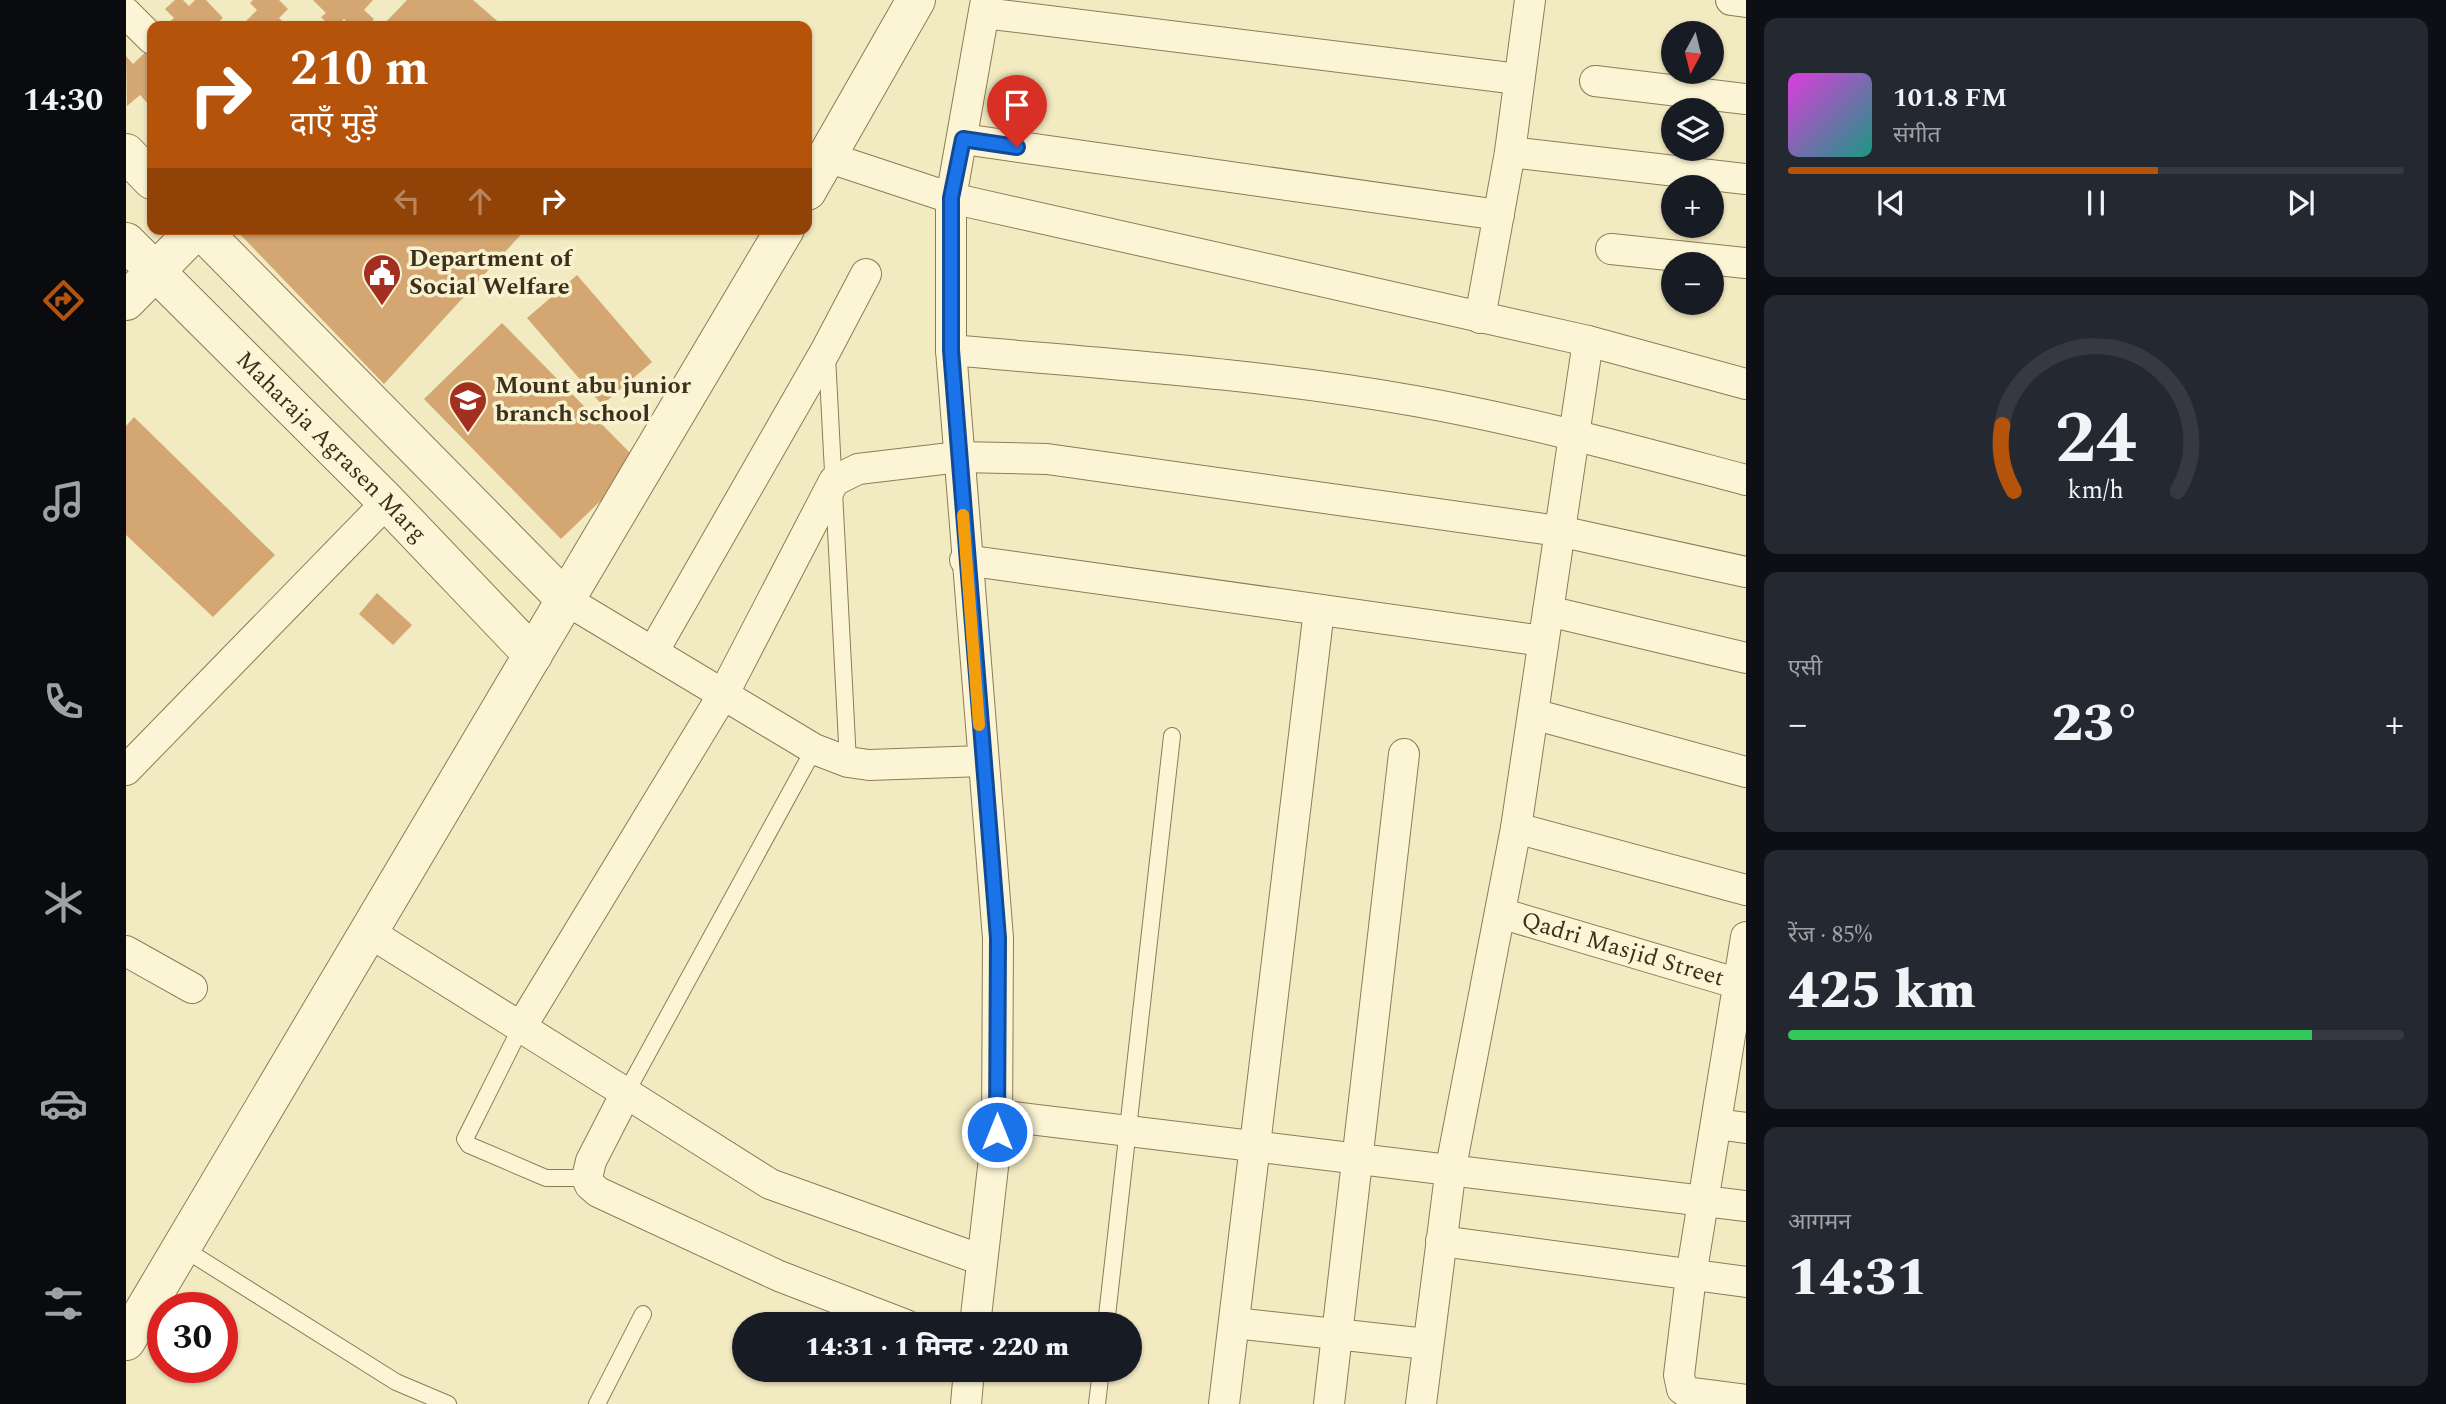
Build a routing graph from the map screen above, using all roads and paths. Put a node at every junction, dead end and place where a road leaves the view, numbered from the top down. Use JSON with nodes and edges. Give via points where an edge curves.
{"nodes":[{"id":1,"x":916,"y":0,"type":"edge"},
{"id":2,"x":1530,"y":0,"type":"edge"},
{"id":3,"x":1731,"y":0,"type":"edge"},
{"id":4,"x":1746,"y":2,"type":"edge"},
{"id":5,"x":985,"y":6,"type":"edge"},
{"id":6,"x":126,"y":13,"type":"edge"},
{"id":7,"x":147,"y":34,"type":"edge"},
{"id":8,"x":1518,"y":79,"type":"junction"},
{"id":9,"x":1595,"y":81,"type":"dead end"},
{"id":10,"x":1746,"y":99,"type":"edge"},
{"id":11,"x":963,"y":139,"type":"junction"},
{"id":12,"x":1510,"y":152,"type":"junction"},
{"id":13,"x":126,"y":153,"type":"edge"},
{"id":14,"x":827,"y":156,"type":"junction"},
{"id":15,"x":147,"y":175,"type":"edge"},
{"id":16,"x":1746,"y":179,"type":"edge"},
{"id":17,"x":812,"y":182,"type":"edge"},
{"id":18,"x":951,"y":198,"type":"junction"},
{"id":19,"x":1499,"y":215,"type":"junction"},
{"id":20,"x":193,"y":235,"type":"edge"},
{"id":21,"x":205,"y":235,"type":"edge"},
{"id":22,"x":781,"y":235,"type":"edge"},
{"id":23,"x":126,"y":242,"type":"edge"},
{"id":24,"x":1611,"y":249,"type":"dead end"},
{"id":25,"x":1746,"y":263,"type":"edge"},
{"id":26,"x":157,"y":270,"type":"junction"},
{"id":27,"x":866,"y":274,"type":"dead end"},
{"id":28,"x":126,"y":301,"type":"edge"},
{"id":29,"x":1480,"y":317,"type":"junction"},
{"id":30,"x":1588,"y":341,"type":"junction"},
{"id":31,"x":826,"y":350,"type":"junction"},
{"id":32,"x":951,"y":350,"type":"junction"},
{"id":33,"x":1746,"y":384,"type":"edge"},
{"id":34,"x":1574,"y":435,"type":"junction"},
{"id":35,"x":959,"y":457,"type":"junction"},
{"id":36,"x":1746,"y":480,"type":"edge"},
{"id":37,"x":834,"y":481,"type":"junction"},
{"id":38,"x":387,"y":502,"type":"junction"},
{"id":39,"x":1559,"y":531,"type":"junction"},
{"id":40,"x":965,"y":560,"type":"junction"},
{"id":41,"x":1746,"y":572,"type":"edge"},
{"id":42,"x":566,"y":600,"type":"junction"},
{"id":43,"x":1319,"y":610,"type":"junction"},
{"id":44,"x":1548,"y":611,"type":"junction"},
{"id":45,"x":1543,"y":641,"type":"junction"},
{"id":46,"x":653,"y":652,"type":"junction"},
{"id":47,"x":533,"y":655,"type":"junction"},
{"id":48,"x":1746,"y":658,"type":"edge"},
{"id":49,"x":724,"y":693,"type":"junction"},
{"id":50,"x":1533,"y":714,"type":"junction"},
{"id":51,"x":1171,"y":736,"type":"dead end"},
{"id":52,"x":814,"y":749,"type":"junction"},
{"id":53,"x":1404,"y":754,"type":"dead end"},
{"id":54,"x":982,"y":761,"type":"junction"},
{"id":55,"x":848,"y":762,"type":"junction"},
{"id":56,"x":126,"y":770,"type":"edge"},
{"id":57,"x":1746,"y":772,"type":"edge"},
{"id":58,"x":1516,"y":828,"type":"junction"},
{"id":59,"x":1746,"y":890,"type":"edge"},
{"id":60,"x":1500,"y":913,"type":"junction"},
{"id":61,"x":367,"y":931,"type":"junction"},
{"id":62,"x":1746,"y":937,"type":"edge"},
{"id":63,"x":126,"y":951,"type":"edge"},
{"id":64,"x":1742,"y":985,"type":"edge"},
{"id":65,"x":192,"y":988,"type":"dead end"},
{"id":66,"x":520,"y":1027,"type":"junction"},
{"id":67,"x":626,"y":1093,"type":"junction"},
{"id":68,"x":997,"y":1115,"type":"junction"},
{"id":69,"x":1716,"y":1125,"type":"junction"},
{"id":70,"x":1746,"y":1128,"type":"edge"},
{"id":71,"x":1128,"y":1130,"type":"junction"},
{"id":72,"x":1253,"y":1146,"type":"junction"},
{"id":73,"x":1359,"y":1159,"type":"junction"},
{"id":74,"x":1451,"y":1167,"type":"junction"},
{"id":75,"x":587,"y":1178,"type":"junction"},
{"id":76,"x":1703,"y":1200,"type":"junction"},
{"id":77,"x":1746,"y":1206,"type":"edge"},
{"id":78,"x":1441,"y":1241,"type":"junction"},
{"id":79,"x":181,"y":1247,"type":"junction"},
{"id":80,"x":982,"y":1261,"type":"junction"},
{"id":81,"x":1691,"y":1276,"type":"junction"},
{"id":82,"x":1746,"y":1282,"type":"edge"},
{"id":83,"x":872,"y":1312,"type":"edge"},
{"id":84,"x":976,"y":1312,"type":"edge"},
{"id":85,"x":1107,"y":1312,"type":"edge"},
{"id":86,"x":643,"y":1314,"type":"dead end"},
{"id":87,"x":1234,"y":1323,"type":"junction"},
{"id":88,"x":1337,"y":1334,"type":"junction"},
{"id":89,"x":126,"y":1341,"type":"edge"},
{"id":90,"x":1427,"y":1344,"type":"junction"},
{"id":91,"x":968,"y":1382,"type":"edge"},
{"id":92,"x":1100,"y":1382,"type":"edge"},
{"id":93,"x":1692,"y":1399,"type":"edge"},
{"id":94,"x":1746,"y":1400,"type":"edge"},
{"id":95,"x":449,"y":1404,"type":"edge"},
{"id":96,"x":597,"y":1404,"type":"edge"},
{"id":97,"x":965,"y":1404,"type":"edge"},
{"id":98,"x":1097,"y":1404,"type":"edge"},
{"id":99,"x":1224,"y":1404,"type":"edge"},
{"id":100,"x":1329,"y":1404,"type":"edge"},
{"id":101,"x":1421,"y":1404,"type":"edge"}],
"edges":[{"from":1,"to":14,"type":"street"},
{"from":2,"to":8,"type":"street"},
{"from":3,"to":4,"type":"street"},
{"from":5,"to":8,"type":"street"},
{"from":5,"to":11,"type":"street"},
{"from":6,"to":7,"type":"street"},
{"from":8,"to":12,"type":"street"},
{"from":9,"to":10,"type":"street"},
{"from":11,"to":18,"type":"street"},
{"from":11,"to":19,"type":"street"},
{"from":12,"to":16,"type":"street"},
{"from":12,"to":19,"type":"street"},
{"from":13,"to":15,"type":"street"},
{"from":14,"to":17,"type":"street"},
{"from":14,"to":18,"type":"street"},
{"from":18,"to":29,"type":"street"},
{"from":18,"to":32,"type":"street"},
{"from":19,"to":29,"type":"street"},
{"from":20,"to":26,"type":"street"},
{"from":21,"to":42,"type":"street"},
{"from":22,"to":42,"type":"street"},
{"from":23,"to":26,"type":"street","name":"Maharaja Agrasen Marg"},
{"from":24,"to":25,"type":"street"},
{"from":26,"to":28,"type":"street"},
{"from":26,"to":38,"type":"street","name":"Maharaja Agrasen Marg"},
{"from":27,"to":31,"type":"street"},
{"from":29,"to":30,"type":"street"},
{"from":30,"to":33,"type":"street"},
{"from":30,"to":34,"type":"street"},
{"from":31,"to":37,"type":"lane"},
{"from":31,"to":46,"type":"street"},
{"from":32,"to":34,"type":"street","via":[[1320,387],[1416,401]]},
{"from":32,"to":35,"type":"street"},
{"from":34,"to":36,"type":"street"},
{"from":34,"to":39,"type":"street"},
{"from":35,"to":37,"type":"street","via":[[858,469]]},
{"from":35,"to":39,"type":"street","via":[[1083,463]]},
{"from":35,"to":40,"type":"street"},
{"from":37,"to":49,"type":"street"},
{"from":37,"to":55,"type":"lane"},
{"from":38,"to":47,"type":"street","name":"Maharaja Agrasen Marg"},
{"from":38,"to":56,"type":"street"},
{"from":39,"to":41,"type":"street"},
{"from":39,"to":44,"type":"street"},
{"from":40,"to":43,"type":"street"},
{"from":40,"to":54,"type":"street"},
{"from":42,"to":46,"type":"street"},
{"from":42,"to":47,"type":"street"},
{"from":43,"to":45,"type":"street"},
{"from":43,"to":72,"type":"street"},
{"from":44,"to":45,"type":"street"},
{"from":44,"to":48,"type":"street"},
{"from":45,"to":50,"type":"street"},
{"from":46,"to":49,"type":"street"},
{"from":47,"to":61,"type":"street"},
{"from":49,"to":52,"type":"street"},
{"from":49,"to":66,"type":"street"},
{"from":50,"to":57,"type":"street"},
{"from":50,"to":58,"type":"street"},
{"from":51,"to":71,"type":"lane"},
{"from":52,"to":55,"type":"street"},
{"from":52,"to":67,"type":"lane"},
{"from":53,"to":73,"type":"street"},
{"from":54,"to":55,"type":"street"},
{"from":54,"to":68,"type":"street","via":[[998,938]]},
{"from":58,"to":59,"type":"street"},
{"from":58,"to":60,"type":"street"},
{"from":60,"to":64,"type":"street","name":"Qadri Masjid Street"},
{"from":60,"to":74,"type":"street"},
{"from":61,"to":66,"type":"street"},
{"from":61,"to":79,"type":"street"},
{"from":62,"to":64,"type":"street"},
{"from":63,"to":65,"type":"street"},
{"from":64,"to":69,"type":"street"},
{"from":66,"to":67,"type":"street"},
{"from":66,"to":75,"type":"lane","via":[[465,1139],[469,1145],[546,1178]]},
{"from":67,"to":75,"type":"street"},
{"from":67,"to":80,"type":"street","via":[[770,1184]]},
{"from":68,"to":71,"type":"street"},
{"from":68,"to":80,"type":"street"},
{"from":69,"to":70,"type":"street"},
{"from":69,"to":76,"type":"street"},
{"from":71,"to":72,"type":"street"},
{"from":71,"to":85,"type":"lane"},
{"from":72,"to":73,"type":"street"},
{"from":72,"to":87,"type":"street"},
{"from":73,"to":74,"type":"street"},
{"from":73,"to":88,"type":"street"},
{"from":74,"to":76,"type":"street"},
{"from":74,"to":78,"type":"street"},
{"from":75,"to":83,"type":"street","via":[[598,1192],[779,1276]]},
{"from":76,"to":77,"type":"street"},
{"from":76,"to":81,"type":"street"},
{"from":78,"to":81,"type":"street"},
{"from":78,"to":90,"type":"street"},
{"from":79,"to":89,"type":"street"},
{"from":79,"to":95,"type":"lane","via":[[396,1382]]},
{"from":80,"to":84,"type":"street"},
{"from":81,"to":82,"type":"street"},
{"from":81,"to":93,"type":"street","via":[[1679,1375],[1682,1389]]},
{"from":86,"to":96,"type":"lane"},
{"from":87,"to":88,"type":"street"},
{"from":87,"to":99,"type":"street"},
{"from":88,"to":90,"type":"street"},
{"from":88,"to":100,"type":"street"},
{"from":90,"to":101,"type":"street"},
{"from":91,"to":97,"type":"street"},
{"from":92,"to":98,"type":"lane"},
{"from":93,"to":94,"type":"street"}]}
